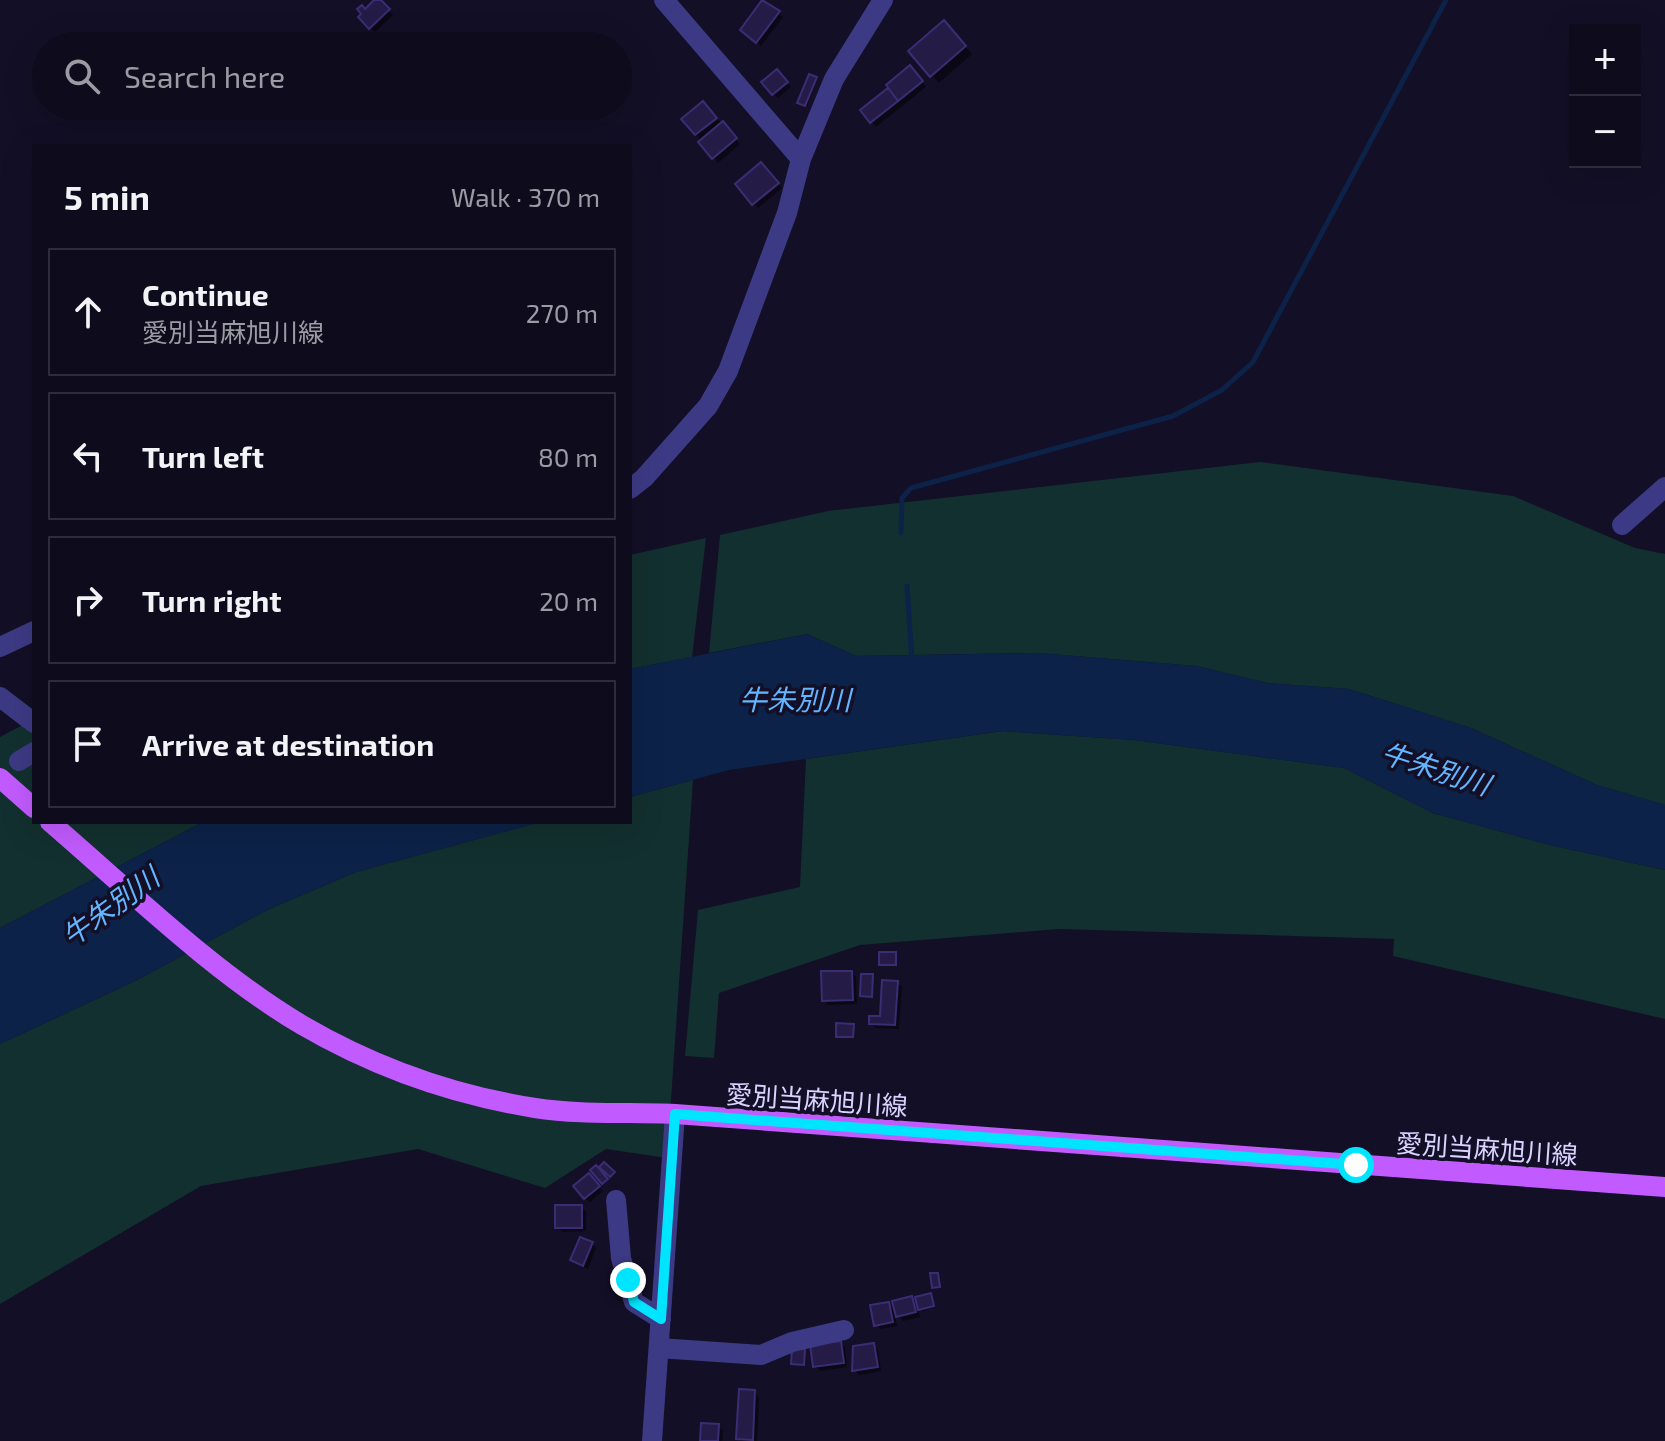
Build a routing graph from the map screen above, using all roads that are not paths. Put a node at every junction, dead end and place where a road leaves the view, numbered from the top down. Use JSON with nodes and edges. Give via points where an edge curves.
{"nodes":[{"id":1,"x":664,"y":0,"type":"edge"},
{"id":2,"x":883,"y":0,"type":"edge"},
{"id":3,"x":801,"y":159,"type":"junction"},
{"id":4,"x":632,"y":487,"type":"edge"},
{"id":5,"x":1665,"y":487,"type":"edge"},
{"id":6,"x":1622,"y":525,"type":"dead end"},
{"id":7,"x":32,"y":632,"type":"edge"},
{"id":8,"x":0,"y":647,"type":"edge"},
{"id":9,"x":0,"y":697,"type":"edge"},
{"id":10,"x":32,"y":721,"type":"edge"},
{"id":11,"x":0,"y":778,"type":"edge"},
{"id":12,"x":32,"y":806,"type":"edge"},
{"id":13,"x":57,"y":828,"type":"edge"},
{"id":14,"x":675,"y":1114,"type":"junction"},
{"id":15,"x":1665,"y":1187,"type":"edge"},
{"id":16,"x":616,"y":1200,"type":"dead end"},
{"id":17,"x":661,"y":1319,"type":"junction"},
{"id":18,"x":844,"y":1330,"type":"dead end"},
{"id":19,"x":659,"y":1348,"type":"junction"},
{"id":20,"x":652,"y":1441,"type":"edge"}],
"edges":[{"from":1,"to":3,"type":"street"},
{"from":2,"to":3,"type":"street","via":[[834,79]]},
{"from":3,"to":4,"type":"street","via":[[787,213],[728,371],[708,406]]},
{"from":5,"to":6,"type":"street"},
{"from":7,"to":8,"type":"street"},
{"from":9,"to":10,"type":"street"},
{"from":11,"to":12,"type":"main road"},
{"from":13,"to":14,"type":"main road","name":"愛別当麻旭川線","via":[[242,984],[302,1025],[381,1065],[440,1087],[539,1109]]},
{"from":14,"to":15,"type":"main road","name":"愛別当麻旭川線"},
{"from":14,"to":17,"type":"street"},
{"from":16,"to":17,"type":"street","via":[[621,1258],[634,1302]]},
{"from":17,"to":19,"type":"street"},
{"from":18,"to":19,"type":"street","via":[[761,1355]]},
{"from":19,"to":20,"type":"street"}]}
